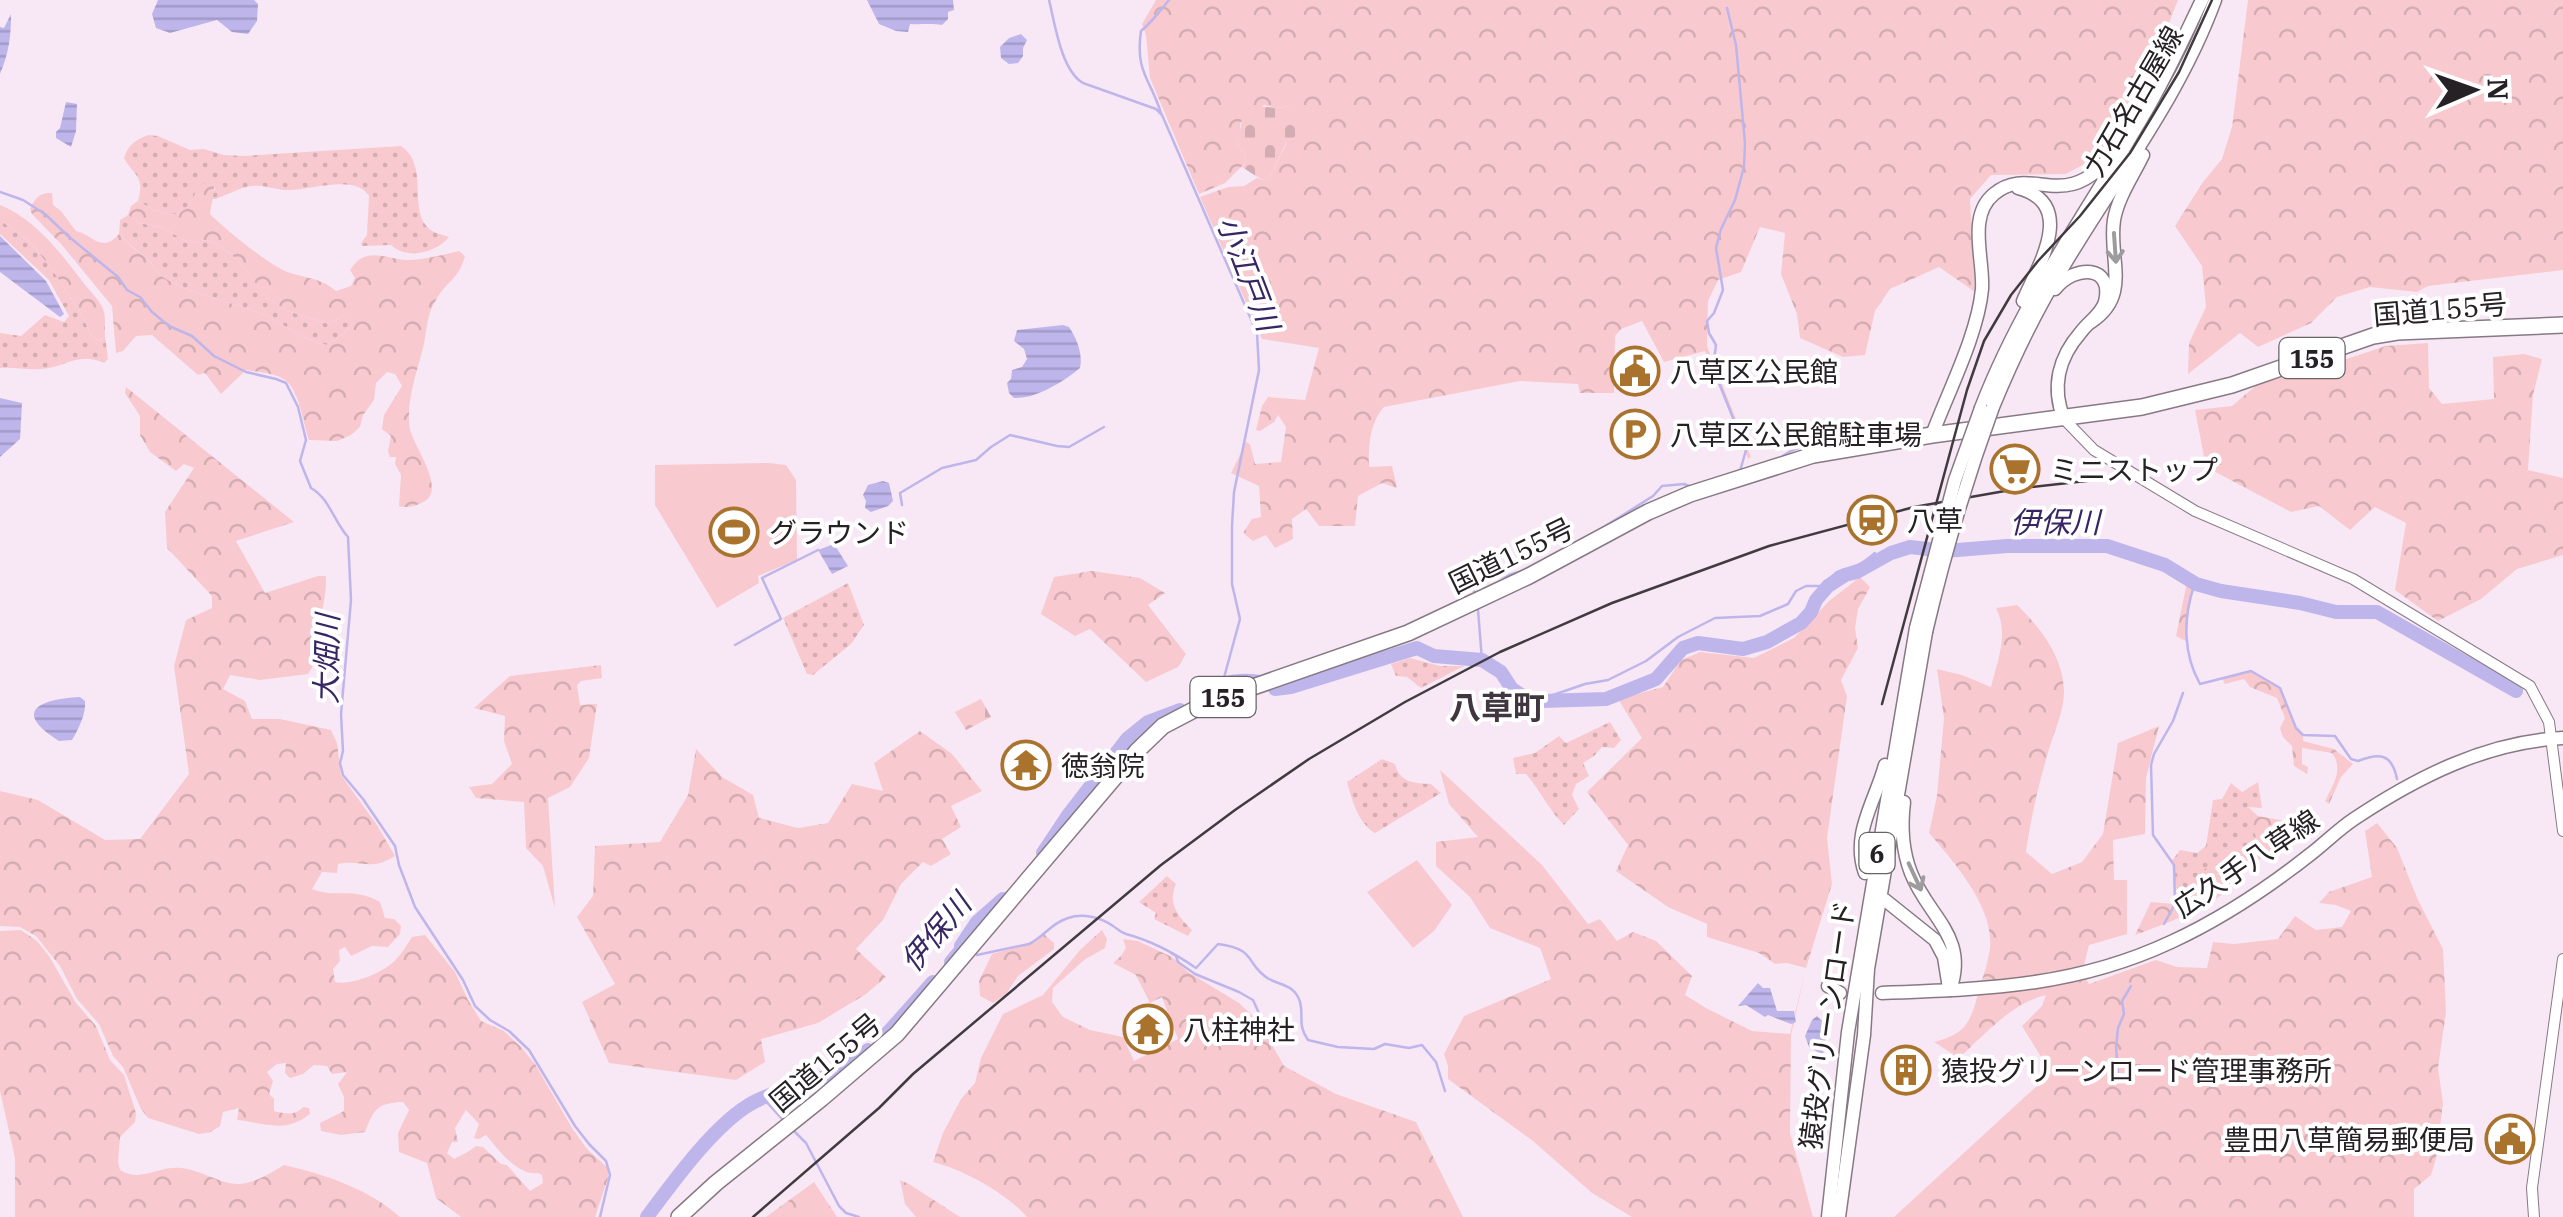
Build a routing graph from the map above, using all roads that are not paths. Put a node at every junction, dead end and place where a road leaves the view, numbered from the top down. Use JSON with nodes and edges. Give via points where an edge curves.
{"nodes":[{"id":1,"x":2202,"y":0,"type":"edge"},
{"id":2,"x":2215,"y":0,"type":"edge"},
{"id":3,"x":2188,"y":62,"type":"junction"},
{"id":4,"x":2128,"y":141,"type":"junction"},
{"id":5,"x":2001,"y":189,"type":"junction"},
{"id":6,"x":2085,"y":222,"type":"junction"},
{"id":7,"x":2042,"y":302,"type":"junction"},
{"id":8,"x":2091,"y":322,"type":"junction"},
{"id":9,"x":2563,"y":325,"type":"edge"},
{"id":10,"x":1986,"y":404,"type":"junction"},
{"id":11,"x":2064,"y":419,"type":"junction"},
{"id":12,"x":1932,"y":435,"type":"junction"},
{"id":13,"x":1921,"y":630,"type":"junction"},
{"id":14,"x":1918,"y":678,"type":"junction"},
{"id":15,"x":1897,"y":738,"type":"junction"},
{"id":16,"x":2558,"y":738,"type":"edge"},
{"id":17,"x":2563,"y":831,"type":"edge"},
{"id":18,"x":1865,"y":872,"type":"dead end"},
{"id":19,"x":1886,"y":900,"type":"dead end"},
{"id":20,"x":2563,"y":959,"type":"edge"},
{"id":21,"x":1950,"y":990,"type":"junction"},
{"id":22,"x":1882,"y":993,"type":"dead end"},
{"id":23,"x":679,"y":1217,"type":"edge"},
{"id":24,"x":1828,"y":1217,"type":"edge"},
{"id":25,"x":1839,"y":1217,"type":"edge"},
{"id":26,"x":2534,"y":1217,"type":"edge"}],
"edges":[{"from":1,"to":4,"type":"main road","name":"力石名古屋線","number":"6"},
{"from":2,"to":3,"type":"main road","name":"力石名古屋線","number":"6"},
{"from":3,"to":6,"type":"main road","name":"力石名古屋線","number":"6","via":[[2156,122]]},
{"from":3,"to":8,"type":"main road","number":"6","one_way":true,"via":[[2118,207],[2115,288]]},
{"from":4,"to":5,"type":"main road","number":"6","via":[[2081,182]]},
{"from":4,"to":6,"type":"main road","name":"力石名古屋線","number":"6"},
{"from":5,"to":10,"type":"main road","via":[[2039,199],[2050,229]]},
{"from":5,"to":12,"type":"main road","via":[[1980,216],[1981,300]]},
{"from":6,"to":7,"type":"main road","name":"猿投グリーンロード","number":"6"},
{"from":6,"to":10,"type":"main road","name":"猿投グリーンロード","number":"6","via":[[2026,312]]},
{"from":7,"to":8,"type":"main road","via":[[2072,274],[2092,272],[2106,293]]},
{"from":7,"to":10,"type":"main road","name":"猿投グリーンロード","number":"6"},
{"from":8,"to":11,"type":"main road","number":"6","via":[[2060,366]]},
{"from":9,"to":11,"type":"highway","name":"国道155号","number":"155","via":[[2374,336],[2219,388]]},
{"from":10,"to":13,"type":"main road","name":"猿投グリーンロード","number":"6","bridge":true},
{"from":11,"to":12,"type":"highway","name":"国道155号","number":"155"},
{"from":11,"to":16,"type":"street","via":[[2094,450],[2195,510],[2353,579],[2520,678],[2537,695]]},
{"from":12,"to":23,"type":"highway","name":"国道155号","number":"155","via":[[1813,454],[1690,494],[1408,633],[1207,703],[1163,726],[898,1034]]},
{"from":13,"to":14,"type":"main road","name":"猿投グリーンロード","number":"6"},
{"from":13,"to":15,"type":"main road","name":"猿投グリーンロード","number":"6"},
{"from":14,"to":21,"type":"main road","one_way":true,"via":[[1902,838],[1910,872],[1950,943],[1956,973]]},
{"from":14,"to":25,"type":"main road","name":"猿投グリーンロード","number":"6","via":[[1868,968]]},
{"from":15,"to":18,"type":"main road","via":[[1861,832]]},
{"from":15,"to":24,"type":"main road","name":"猿投グリーンロード","number":"6","via":[[1848,1032]]},
{"from":16,"to":17,"type":"street"},
{"from":16,"to":21,"type":"main road","name":"広久手八草線","via":[[2478,754],[2425,776],[2353,819],[2262,889],[2172,942],[2082,974]]},
{"from":19,"to":21,"type":"main road","via":[[1936,940]]},
{"from":20,"to":26,"type":"street","via":[[2532,1188]]},
{"from":21,"to":22,"type":"main road","name":"広久手八草線"}]}
